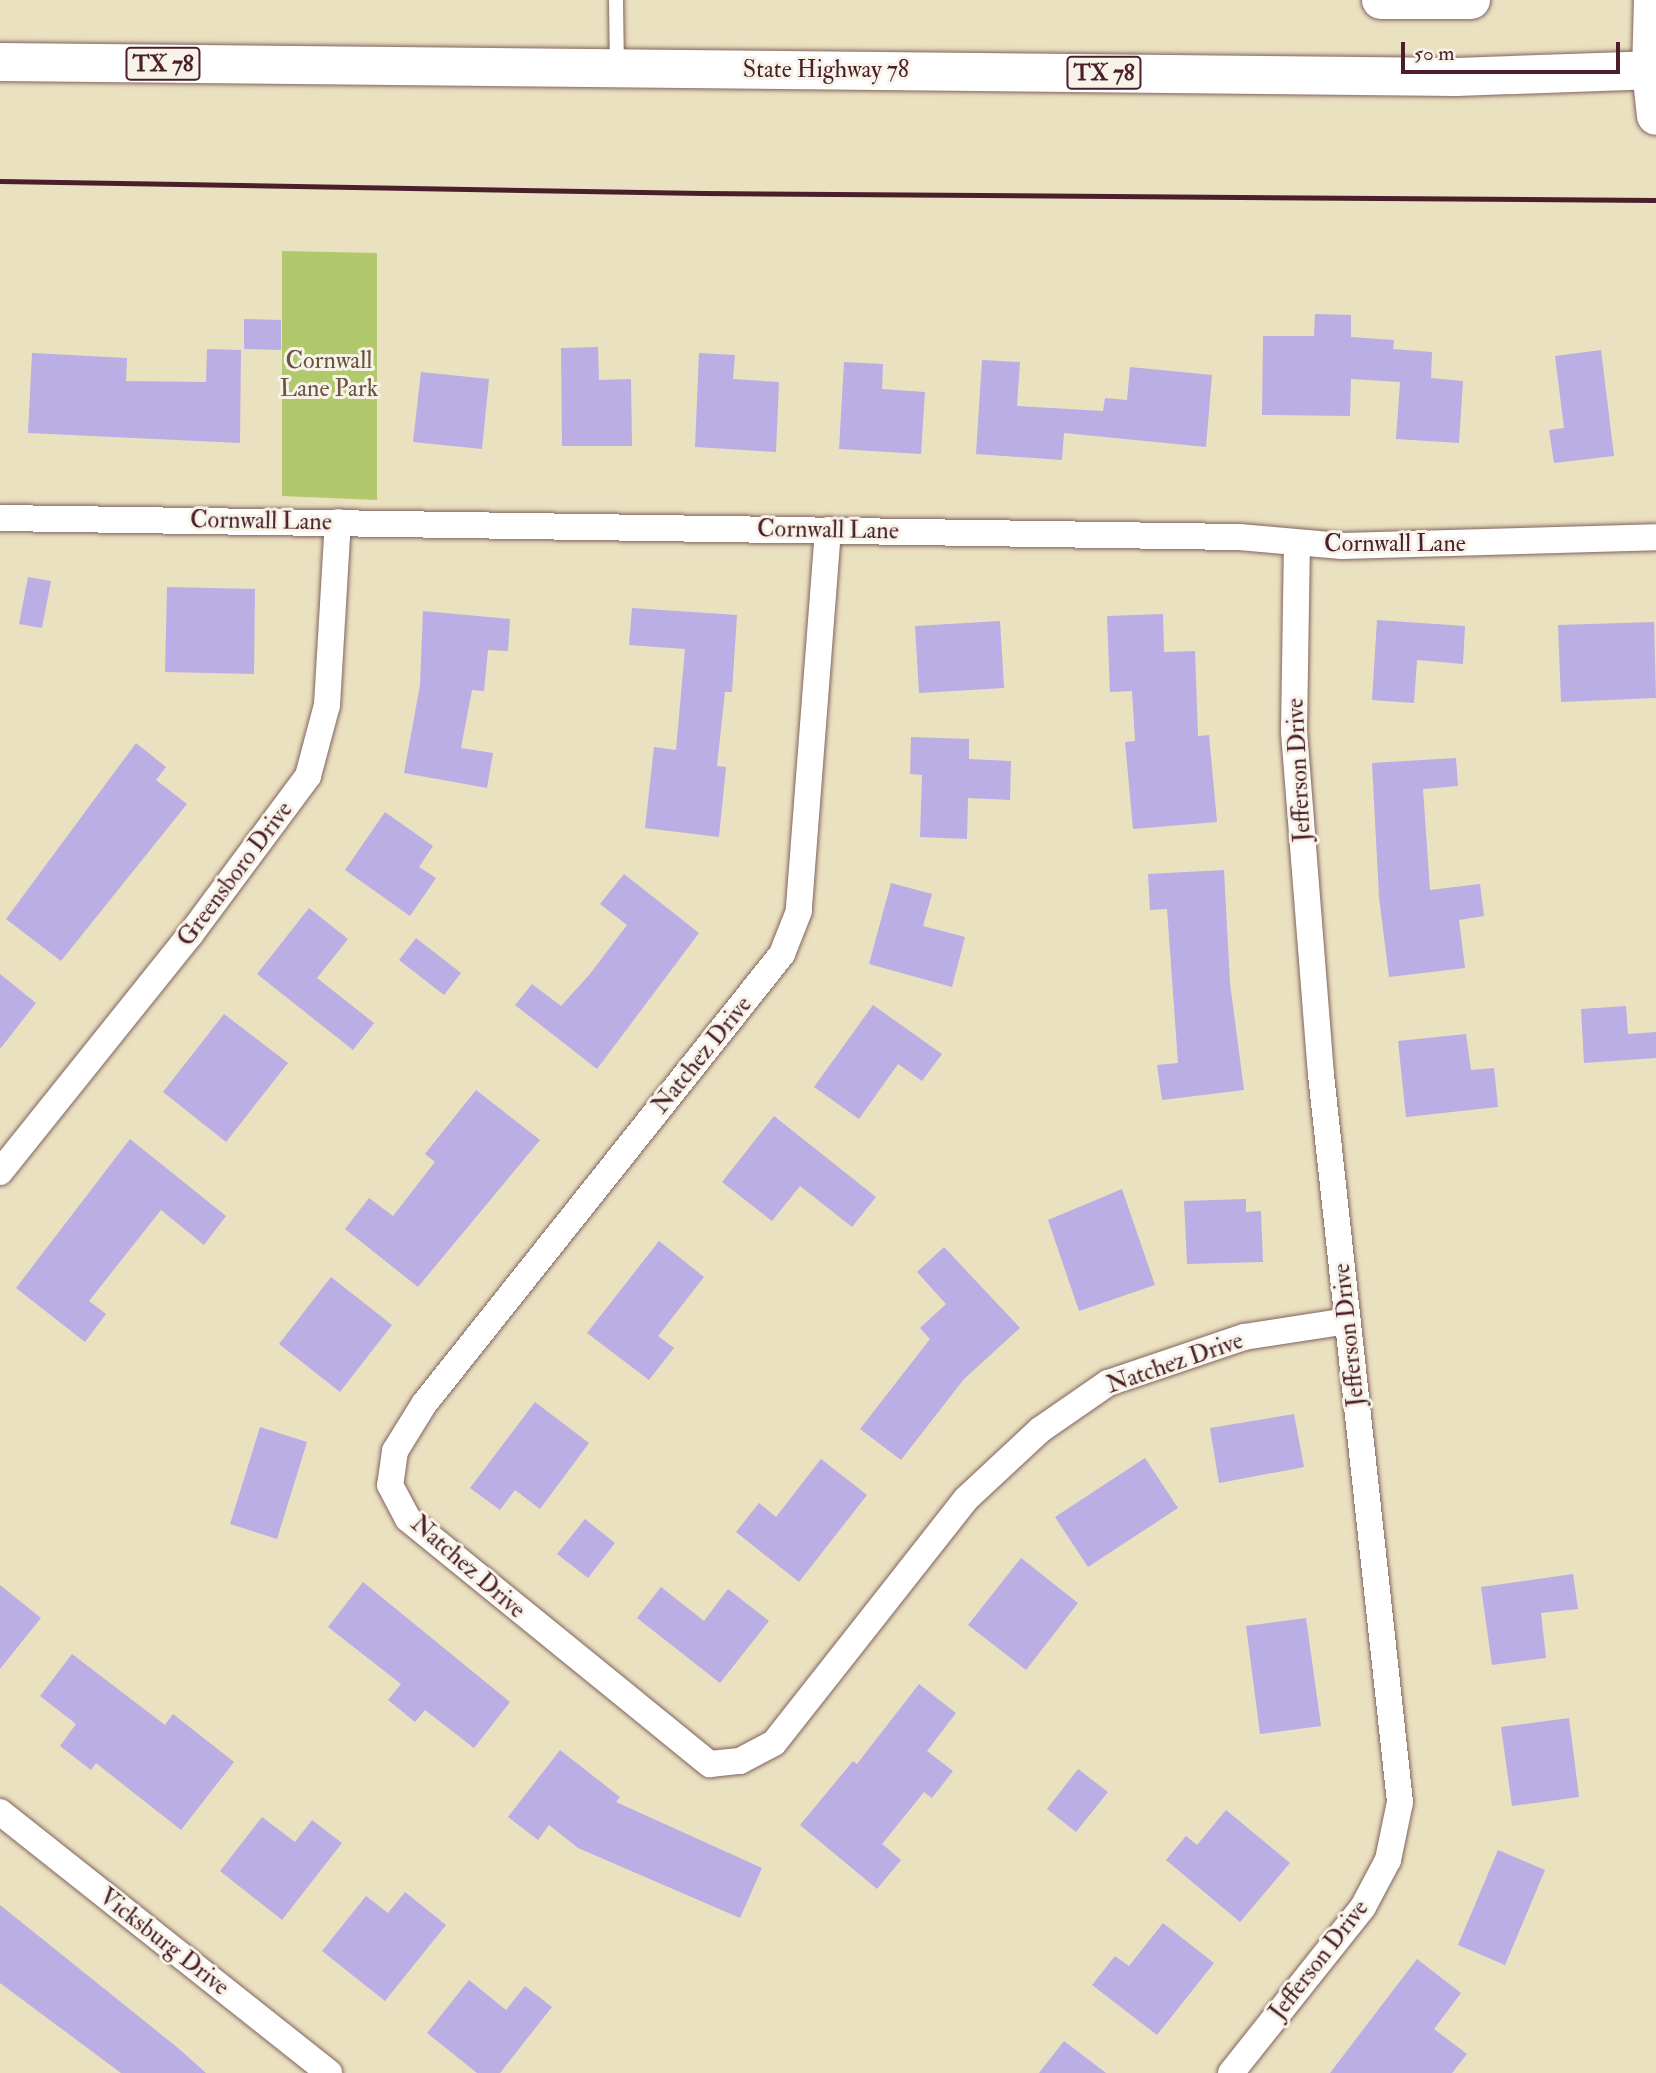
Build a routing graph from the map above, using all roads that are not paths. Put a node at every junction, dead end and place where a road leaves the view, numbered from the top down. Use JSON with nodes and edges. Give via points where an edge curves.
{"nodes":[{"id":1,"x":616,"y":0,"type":"edge"},
{"id":2,"x":1381,"y":0,"type":"edge"},
{"id":3,"x":1471,"y":0,"type":"edge"},
{"id":4,"x":1653,"y":0,"type":"edge"},
{"id":5,"x":0,"y":62,"type":"edge"},
{"id":6,"x":617,"y":69,"type":"junction"},
{"id":7,"x":1653,"y":70,"type":"edge"},
{"id":8,"x":1656,"y":116,"type":"edge"},
{"id":9,"x":0,"y":518,"type":"edge"},
{"id":10,"x":338,"y":522,"type":"junction"},
{"id":11,"x":828,"y":530,"type":"junction"},
{"id":12,"x":1656,"y":537,"type":"edge"},
{"id":13,"x":1297,"y":543,"type":"junction"},
{"id":14,"x":0,"y":1172,"type":"edge"},
{"id":15,"x":1347,"y":1321,"type":"junction"},
{"id":16,"x":0,"y":1812,"type":"edge"},
{"id":17,"x":329,"y":2073,"type":"edge"},
{"id":18,"x":1231,"y":2073,"type":"edge"}],
"edges":[{"from":1,"to":6,"type":"lane"},
{"from":2,"to":3,"type":"main road"},
{"from":4,"to":7,"type":"main road"},
{"from":5,"to":6,"type":"main road","name":"State Highway 78","number":"TX 78"},
{"from":6,"to":7,"type":"main road","name":"State Highway 78","number":"TX 78","via":[[1442,77]]},
{"from":7,"to":8,"type":"main road"},
{"from":9,"to":10,"type":"street","name":"Cornwall Lane"},
{"from":10,"to":11,"type":"street","name":"Cornwall Lane"},
{"from":10,"to":14,"type":"street","name":"Greensboro Drive","via":[[327,705],[308,776],[190,935]]},
{"from":11,"to":13,"type":"street","name":"Cornwall Lane","via":[[1239,537]]},
{"from":11,"to":15,"type":"street","name":"Natchez Drive","via":[[799,911],[782,954],[424,1404],[395,1451],[390,1485],[408,1519],[710,1765],[740,1762],[774,1743],[966,1499],[1040,1430],[1108,1383],[1244,1337]]},
{"from":12,"to":13,"type":"street","name":"Cornwall Lane","via":[[1472,545]]},
{"from":13,"to":15,"type":"street","name":"Jefferson Drive","via":[[1294,732],[1321,1075]]},
{"from":15,"to":18,"type":"street","name":"Jefferson Drive","via":[[1399,1802],[1388,1860],[1363,1907]]},
{"from":16,"to":17,"type":"street","name":"Vicksburg Drive"}]}
